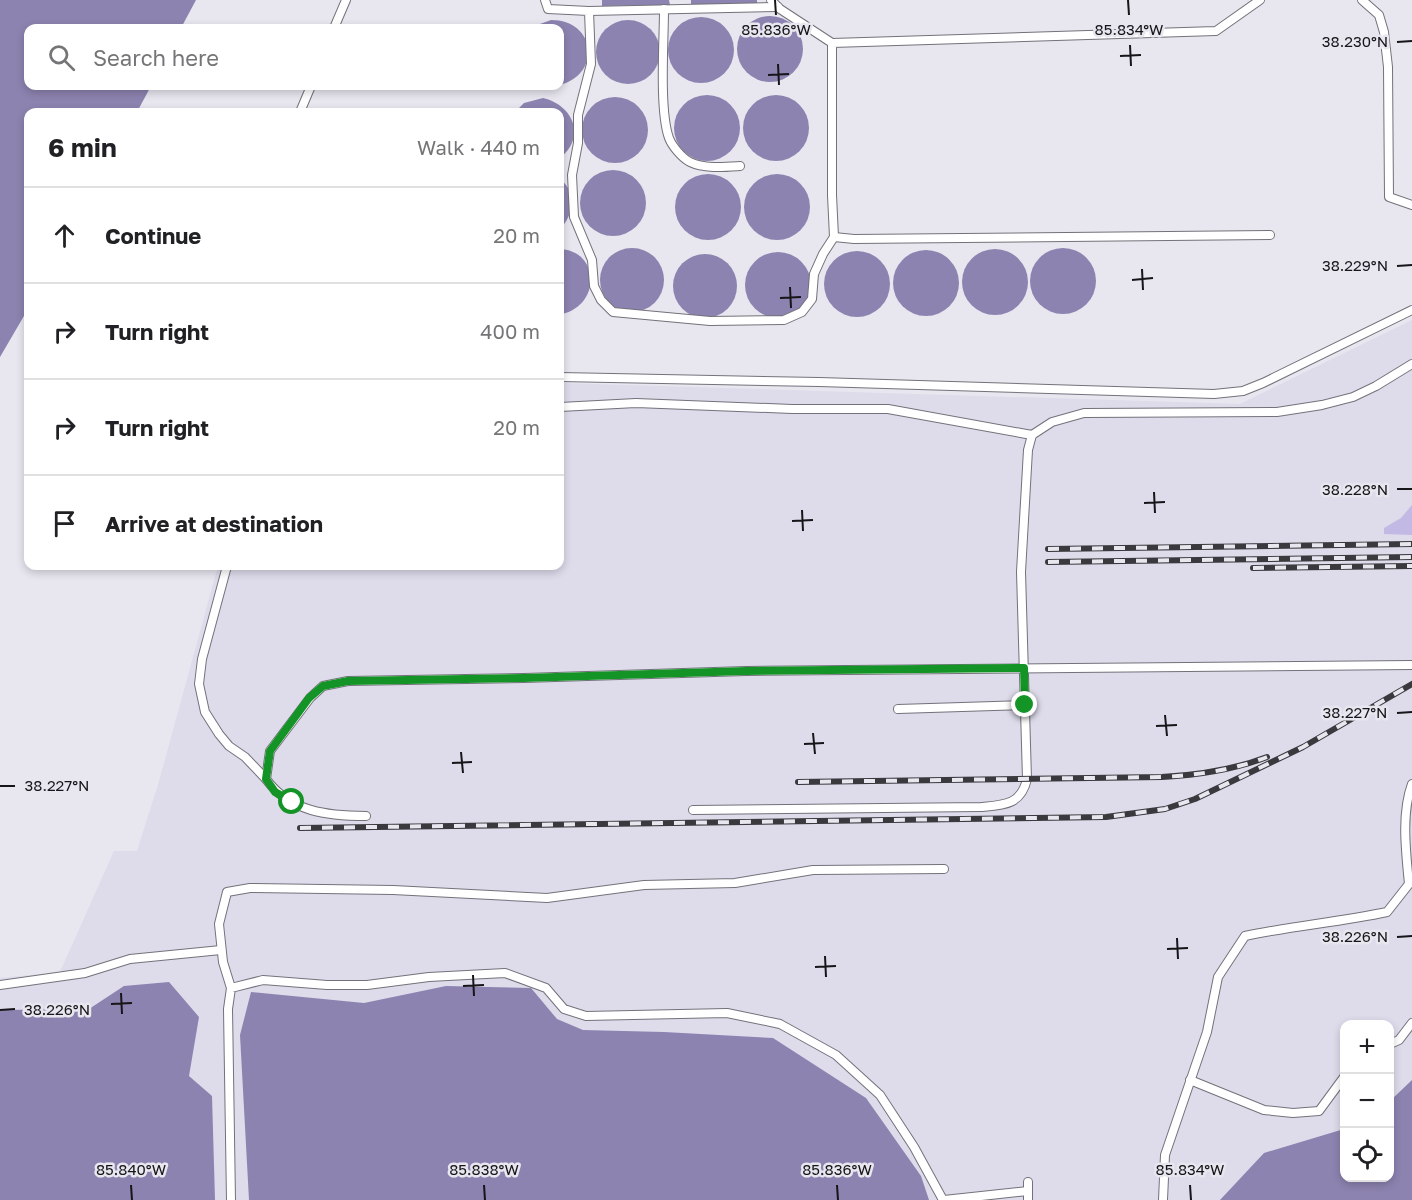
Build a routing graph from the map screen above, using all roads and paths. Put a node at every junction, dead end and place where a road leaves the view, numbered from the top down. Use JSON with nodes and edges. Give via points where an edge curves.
{"nodes":[{"id":1,"x":346,"y":0,"type":"edge"},
{"id":2,"x":545,"y":0,"type":"edge"},
{"id":3,"x":771,"y":0,"type":"edge"},
{"id":4,"x":1260,"y":0,"type":"edge"},
{"id":5,"x":1362,"y":0,"type":"edge"},
{"id":6,"x":778,"y":7,"type":"junction"},
{"id":7,"x":664,"y":9,"type":"junction"},
{"id":8,"x":589,"y":11,"type":"junction"},
{"id":9,"x":336,"y":24,"type":"edge"},
{"id":10,"x":832,"y":42,"type":"junction"},
{"id":11,"x":309,"y":90,"type":"edge"},
{"id":12,"x":302,"y":108,"type":"edge"},
{"id":13,"x":740,"y":166,"type":"dead end"},
{"id":14,"x":1412,"y":205,"type":"edge"},
{"id":15,"x":1270,"y":235,"type":"dead end"},
{"id":16,"x":834,"y":237,"type":"junction"},
{"id":17,"x":1412,"y":310,"type":"edge"},
{"id":18,"x":1412,"y":364,"type":"edge"},
{"id":19,"x":564,"y":377,"type":"edge"},
{"id":20,"x":564,"y":407,"type":"edge"},
{"id":21,"x":1032,"y":435,"type":"junction"},
{"id":22,"x":226,"y":570,"type":"edge"},
{"id":23,"x":1412,"y":665,"type":"edge"},
{"id":24,"x":1024,"y":668,"type":"junction"},
{"id":25,"x":1025,"y":705,"type":"junction"},
{"id":26,"x":898,"y":709,"type":"dead end"},
{"id":27,"x":266,"y":779,"type":"junction"},
{"id":28,"x":1412,"y":784,"type":"edge"},
{"id":29,"x":693,"y":810,"type":"dead end"},
{"id":30,"x":366,"y":816,"type":"dead end"},
{"id":31,"x":944,"y":869,"type":"dead end"},
{"id":32,"x":1410,"y":881,"type":"edge"},
{"id":33,"x":1412,"y":894,"type":"edge"},
{"id":34,"x":221,"y":950,"type":"junction"},
{"id":35,"x":0,"y":985,"type":"edge"},
{"id":36,"x":231,"y":988,"type":"junction"},
{"id":37,"x":1412,"y":1023,"type":"edge"},
{"id":38,"x":1394,"y":1042,"type":"edge"},
{"id":39,"x":1190,"y":1080,"type":"junction"},
{"id":40,"x":1340,"y":1082,"type":"edge"},
{"id":41,"x":1028,"y":1182,"type":"dead end"},
{"id":42,"x":1028,"y":1196,"type":"edge"},
{"id":43,"x":231,"y":1200,"type":"edge"},
{"id":44,"x":944,"y":1200,"type":"edge"},
{"id":45,"x":1163,"y":1200,"type":"edge"}],
"edges":[{"from":1,"to":9,"type":"lane"},
{"from":2,"to":8,"type":"lane","via":[[548,9]]},
{"from":3,"to":6,"type":"lane"},
{"from":4,"to":10,"type":"lane","via":[[1216,31]]},
{"from":5,"to":14,"type":"lane","via":[[1379,15],[1384,32],[1389,197]]},
{"from":6,"to":7,"type":"lane"},
{"from":6,"to":10,"type":"lane"},
{"from":7,"to":8,"type":"lane"},
{"from":7,"to":13,"type":"lane","via":[[664,90],[670,139],[691,162],[712,167]]},
{"from":8,"to":16,"type":"lane","via":[[591,64],[578,115],[572,175],[574,217],[592,260],[594,286],[613,312],[711,321],[784,320],[802,312],[812,299],[814,274]]},
{"from":10,"to":16,"type":"lane"},
{"from":11,"to":12,"type":"lane"},
{"from":15,"to":16,"type":"lane"},
{"from":17,"to":19,"type":"lane","via":[[1253,387],[1214,394]]},
{"from":18,"to":21,"type":"lane","via":[[1353,397],[1322,405],[1277,412],[1084,413],[1052,422]]},
{"from":20,"to":21,"type":"lane","via":[[636,403],[888,409]]},
{"from":21,"to":24,"type":"lane","via":[[1021,572]]},
{"from":22,"to":27,"type":"lane","via":[[199,684],[205,712],[219,734]]},
{"from":23,"to":24,"type":"lane"},
{"from":24,"to":25,"type":"lane"},
{"from":24,"to":27,"type":"lane","via":[[348,681],[323,686],[309,698],[270,751]]},
{"from":25,"to":26,"type":"lane"},
{"from":25,"to":29,"type":"lane","via":[[1027,779],[1024,791],[1004,805]]},
{"from":27,"to":30,"type":"lane","via":[[275,792],[310,811]]},
{"from":28,"to":32,"type":"lane","via":[[1407,820]]},
{"from":31,"to":34,"type":"lane","via":[[813,870],[735,883],[644,885],[547,898],[250,888],[227,892],[219,924]]},
{"from":32,"to":33,"type":"lane"},
{"from":32,"to":39,"type":"lane","via":[[1387,912],[1245,936],[1218,977],[1207,1032]]},
{"from":34,"to":35,"type":"lane","via":[[130,958],[85,973]]},
{"from":34,"to":36,"type":"lane"},
{"from":36,"to":43,"type":"lane"},
{"from":36,"to":44,"type":"lane","via":[[263,980],[367,985],[505,973],[546,988],[564,1009],[586,1016],[727,1013],[780,1024],[836,1055],[880,1095]]},
{"from":37,"to":38,"type":"lane"},
{"from":39,"to":40,"type":"lane","via":[[1264,1110],[1293,1113],[1319,1111]]},
{"from":39,"to":45,"type":"lane","via":[[1165,1155]]},
{"from":41,"to":42,"type":"lane"},
{"from":42,"to":44,"type":"lane"}]}
